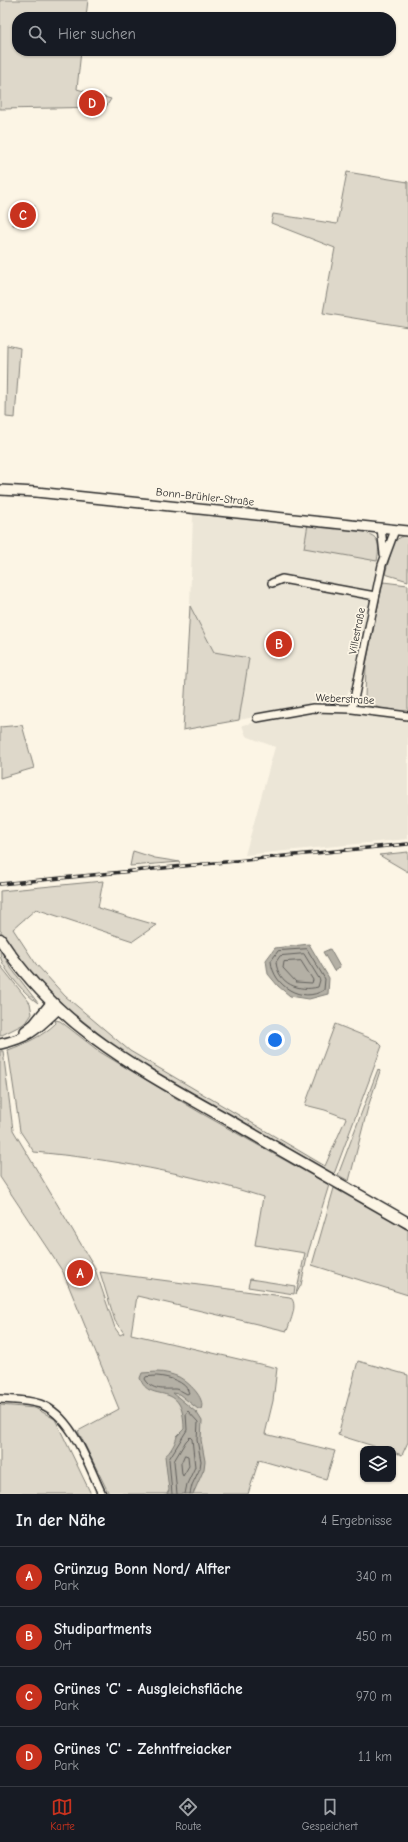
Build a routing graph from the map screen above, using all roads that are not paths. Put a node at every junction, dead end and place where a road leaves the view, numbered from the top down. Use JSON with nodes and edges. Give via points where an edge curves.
{"nodes":[{"id":1,"x":0,"y":490,"type":"edge"},
{"id":2,"x":381,"y":528,"type":"junction"},
{"id":3,"x":395,"y":530,"type":"junction"},
{"id":4,"x":408,"y":531,"type":"edge"},
{"id":5,"x":384,"y":557,"type":"junction"},
{"id":6,"x":272,"y":583,"type":"dead end"},
{"id":7,"x":375,"y":596,"type":"junction"},
{"id":8,"x":352,"y":709,"type":"junction"},
{"id":9,"x":408,"y":716,"type":"edge"},
{"id":10,"x":257,"y":718,"type":"dead end"},
{"id":11,"x":0,"y":939,"type":"edge"},
{"id":12,"x":55,"y":1006,"type":"junction"},
{"id":13,"x":4,"y":1043,"type":"edge"},
{"id":14,"x":408,"y":1222,"type":"edge"},
{"id":15,"x":0,"y":1399,"type":"edge"},
{"id":16,"x":102,"y":1494,"type":"edge"}],
"edges":[{"from":1,"to":2,"type":"street","name":"Bonn-Brühler-Straße"},
{"from":2,"to":3,"type":"street","name":"Bonn-Brühler-Straße"},
{"from":2,"to":5,"type":"street","name":"Villestraße"},
{"from":3,"to":4,"type":"street","name":"Bonn-Brühler-Straße"},
{"from":3,"to":5,"type":"street","name":"Villestraße"},
{"from":5,"to":7,"type":"street","name":"Villestraße"},
{"from":6,"to":7,"type":"street","via":[[282,579]]},
{"from":7,"to":8,"type":"street","name":"Villestraße"},
{"from":8,"to":9,"type":"street","name":"Weberstraße"},
{"from":8,"to":10,"type":"street","name":"Weberstraße","via":[[313,708]]},
{"from":11,"to":12,"type":"main road","via":[[13,960]]},
{"from":12,"to":13,"type":"street","via":[[34,1024]]},
{"from":12,"to":14,"type":"main road","via":[[98,1043],[135,1067]]},
{"from":15,"to":16,"type":"street","via":[[40,1404],[62,1419],[72,1432]]}]}
